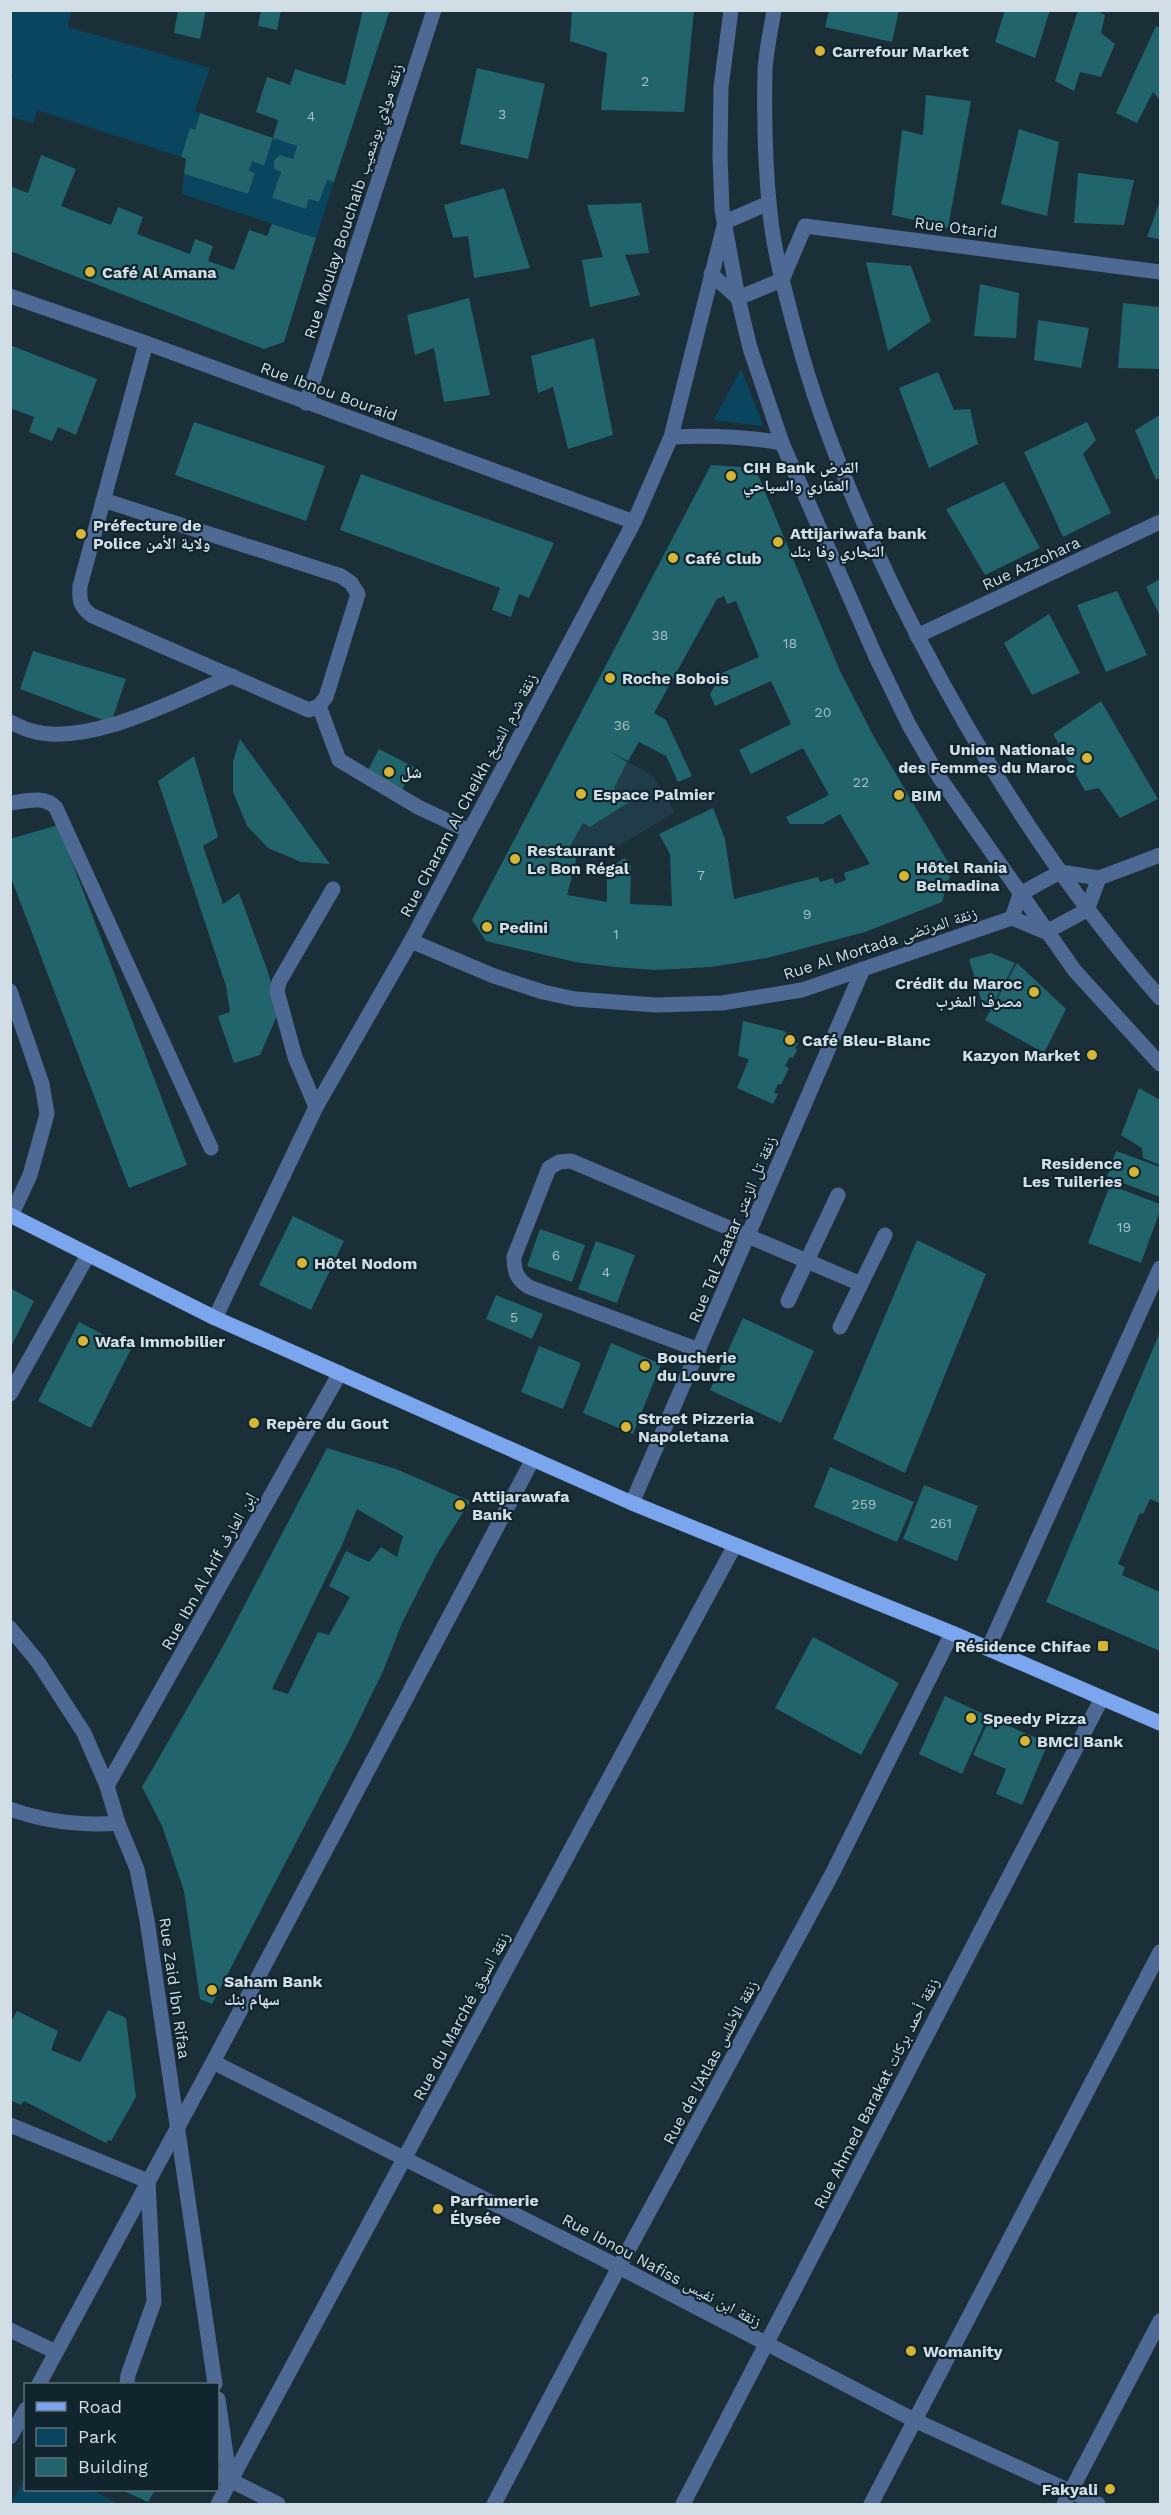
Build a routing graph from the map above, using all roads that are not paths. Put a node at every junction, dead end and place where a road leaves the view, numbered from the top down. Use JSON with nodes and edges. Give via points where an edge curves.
{"nodes":[{"id":1,"x":434,"y":10,"type":"edge"},
{"id":2,"x":731,"y":10,"type":"edge"},
{"id":3,"x":774,"y":10,"type":"edge"},
{"id":4,"x":769,"y":203,"type":"junction"},
{"id":5,"x":725,"y":222,"type":"junction"},
{"id":6,"x":1161,"y":272,"type":"edge"},
{"id":7,"x":711,"y":274,"type":"junction"},
{"id":8,"x":782,"y":280,"type":"junction"},
{"id":9,"x":10,"y":296,"type":"edge"},
{"id":10,"x":738,"y":298,"type":"junction"},
{"id":11,"x":146,"y":343,"type":"junction"},
{"id":12,"x":306,"y":403,"type":"junction"},
{"id":13,"x":671,"y":437,"type":"junction"},
{"id":14,"x":782,"y":443,"type":"junction"},
{"id":15,"x":104,"y":500,"type":"junction"},
{"id":16,"x":634,"y":522,"type":"junction"},
{"id":17,"x":1161,"y":522,"type":"edge"},
{"id":18,"x":917,"y":636,"type":"junction"},
{"id":19,"x":232,"y":676,"type":"junction"},
{"id":20,"x":319,"y":706,"type":"junction"},
{"id":21,"x":10,"y":722,"type":"edge"},
{"id":22,"x":10,"y":803,"type":"edge"},
{"id":23,"x":469,"y":831,"type":"junction"},
{"id":24,"x":1161,"y":855,"type":"edge"},
{"id":25,"x":1060,"y":872,"type":"junction"},
{"id":26,"x":1099,"y":878,"type":"junction"},
{"id":27,"x":333,"y":889,"type":"dead end"},
{"id":28,"x":1020,"y":894,"type":"junction"},
{"id":29,"x":1087,"y":910,"type":"junction"},
{"id":30,"x":1012,"y":918,"type":"junction"},
{"id":31,"x":1046,"y":932,"type":"junction"},
{"id":32,"x":411,"y":941,"type":"junction"},
{"id":33,"x":863,"y":969,"type":"junction"},
{"id":34,"x":10,"y":991,"type":"edge"},
{"id":35,"x":1161,"y":998,"type":"edge"},
{"id":36,"x":1161,"y":1064,"type":"edge"},
{"id":37,"x":316,"y":1107,"type":"junction"},
{"id":38,"x":211,"y":1148,"type":"dead end"},
{"id":39,"x":838,"y":1195,"type":"dead end"},
{"id":40,"x":11,"y":1216,"type":"edge"},
{"id":41,"x":885,"y":1235,"type":"dead end"},
{"id":42,"x":749,"y":1236,"type":"junction"},
{"id":43,"x":88,"y":1255,"type":"junction"},
{"id":44,"x":807,"y":1260,"type":"junction"},
{"id":45,"x":1161,"y":1268,"type":"edge"},
{"id":46,"x":861,"y":1284,"type":"junction"},
{"id":47,"x":788,"y":1301,"type":"dead end"},
{"id":48,"x":215,"y":1318,"type":"junction"},
{"id":49,"x":840,"y":1326,"type":"dead end"},
{"id":50,"x":699,"y":1350,"type":"junction"},
{"id":51,"x":340,"y":1373,"type":"junction"},
{"id":52,"x":10,"y":1394,"type":"edge"},
{"id":53,"x":533,"y":1459,"type":"junction"},
{"id":54,"x":632,"y":1503,"type":"junction"},
{"id":55,"x":735,"y":1545,"type":"junction"},
{"id":56,"x":10,"y":1628,"type":"edge"},
{"id":57,"x":952,"y":1633,"type":"junction"},
{"id":58,"x":988,"y":1649,"type":"junction"},
{"id":59,"x":1102,"y":1698,"type":"junction"},
{"id":60,"x":1161,"y":1723,"type":"edge"},
{"id":61,"x":107,"y":1786,"type":"junction"},
{"id":62,"x":10,"y":1809,"type":"edge"},
{"id":63,"x":118,"y":1823,"type":"junction"},
{"id":64,"x":1161,"y":1952,"type":"edge"},
{"id":65,"x":213,"y":2062,"type":"junction"},
{"id":66,"x":10,"y":2126,"type":"edge"},
{"id":67,"x":177,"y":2128,"type":"junction"},
{"id":68,"x":405,"y":2158,"type":"junction"},
{"id":69,"x":148,"y":2181,"type":"junction"},
{"id":70,"x":619,"y":2267,"type":"junction"},
{"id":71,"x":1161,"y":2321,"type":"edge"},
{"id":72,"x":10,"y":2330,"type":"edge"},
{"id":73,"x":766,"y":2345,"type":"junction"},
{"id":74,"x":56,"y":2352,"type":"junction"},
{"id":75,"x":40,"y":2383,"type":"edge"},
{"id":76,"x":128,"y":2383,"type":"edge"},
{"id":77,"x":215,"y":2383,"type":"edge"},
{"id":78,"x":24,"y":2412,"type":"edge"},
{"id":79,"x":219,"y":2412,"type":"edge"},
{"id":80,"x":914,"y":2420,"type":"junction"},
{"id":81,"x":10,"y":2437,"type":"edge"},
{"id":82,"x":224,"y":2478,"type":"edge"},
{"id":83,"x":1067,"y":2498,"type":"edge"},
{"id":84,"x":218,"y":2505,"type":"edge"},
{"id":85,"x":278,"y":2505,"type":"edge"},
{"id":86,"x":494,"y":2505,"type":"edge"},
{"id":87,"x":682,"y":2505,"type":"edge"},
{"id":88,"x":871,"y":2505,"type":"edge"},
{"id":89,"x":1098,"y":2505,"type":"edge"}],
"edges":[{"from":1,"to":12,"type":"street","name":"Rue Moulay Bouchaib زنقة مولاي بوشعيب"},
{"from":2,"to":5,"type":"street","via":[[722,87],[720,156]]},
{"from":3,"to":4,"type":"street","via":[[765,68]]},
{"from":4,"to":5,"type":"street"},
{"from":4,"to":8,"type":"street"},
{"from":5,"to":7,"type":"street","name":"Rue Charam Al Cheikh زنقة شرم الشيخ"},
{"from":5,"to":10,"type":"street"},
{"from":6,"to":8,"type":"street","name":"Rue Otarid","via":[[805,226]]},
{"from":7,"to":10,"type":"street"},
{"from":7,"to":13,"type":"street","name":"Rue Charam Al Cheikh زنقة شرم الشيخ"},
{"from":8,"to":10,"type":"street"},
{"from":8,"to":18,"type":"street","via":[[806,373],[841,473]]},
{"from":9,"to":11,"type":"street","name":"Rue Ibnou Bouraid"},
{"from":10,"to":14,"type":"street","via":[[750,348]]},
{"from":11,"to":12,"type":"street","name":"Rue Ibnou Bouraid"},
{"from":11,"to":15,"type":"street"},
{"from":12,"to":16,"type":"street","name":"Rue Ibnou Bouraid"},
{"from":13,"to":14,"type":"street","via":[[717,435]]},
{"from":13,"to":16,"type":"street","name":"Rue Charam Al Cheikh زنقة شرم الشيخ"},
{"from":14,"to":28,"type":"street","via":[[909,725],[939,777]]},
{"from":15,"to":19,"type":"street","via":[[80,586],[83,610]]},
{"from":15,"to":20,"type":"street","via":[[341,576],[351,583],[358,594],[326,697]]},
{"from":16,"to":23,"type":"street","name":"Rue Charam Al Cheikh زنقة شرم الشيخ"},
{"from":17,"to":18,"type":"street","name":"Rue Azzohara"},
{"from":18,"to":25,"type":"street","via":[[983,756]]},
{"from":19,"to":20,"type":"street","via":[[309,710]]},
{"from":19,"to":21,"type":"street","via":[[110,726],[84,732],[32,731]]},
{"from":20,"to":23,"type":"street","via":[[339,760],[418,807]]},
{"from":22,"to":38,"type":"street","via":[[44,800],[56,808]]},
{"from":23,"to":32,"type":"street","name":"Rue Charam Al Cheikh زنقة شرم الشيخ"},
{"from":24,"to":26,"type":"street"},
{"from":25,"to":26,"type":"street"},
{"from":25,"to":28,"type":"street"},
{"from":25,"to":29,"type":"street"},
{"from":26,"to":29,"type":"street"},
{"from":27,"to":37,"type":"street","via":[[277,991],[295,1057]]},
{"from":28,"to":30,"type":"street"},
{"from":28,"to":31,"type":"street"},
{"from":29,"to":31,"type":"street"},
{"from":29,"to":35,"type":"street"},
{"from":30,"to":31,"type":"street"},
{"from":30,"to":33,"type":"street","name":"Rue Al Mortada زنقة المرتضى"},
{"from":31,"to":36,"type":"street","via":[[1075,971]]},
{"from":32,"to":33,"type":"street","name":"Rue Al Mortada زنقة المرتضى","via":[[543,992],[609,1003],[656,1005],[754,999],[802,990]]},
{"from":32,"to":37,"type":"street","name":"Rue Charam Al Cheikh زنقة شرم الشيخ"},
{"from":33,"to":42,"type":"street","name":"Rue Tal Zaatar زنقة تل الزعتر"},
{"from":34,"to":40,"type":"street","via":[[42,1084],[47,1114],[30,1175]]},
{"from":37,"to":48,"type":"street","name":"Rue Charam Al Cheikh زنقة شرم الشيخ"},
{"from":39,"to":44,"type":"street"},
{"from":40,"to":43,"type":"main road"},
{"from":41,"to":46,"type":"street"},
{"from":42,"to":44,"type":"street"},
{"from":42,"to":50,"type":"street","name":"Rue Tal Zaatar زنقة تل الزعتر"},
{"from":42,"to":50,"type":"street","via":[[571,1161],[549,1168],[514,1257],[519,1280]]},
{"from":43,"to":48,"type":"main road"},
{"from":43,"to":52,"type":"street"},
{"from":44,"to":46,"type":"street"},
{"from":44,"to":47,"type":"street"},
{"from":45,"to":58,"type":"street"},
{"from":46,"to":49,"type":"street"},
{"from":48,"to":51,"type":"main road"},
{"from":50,"to":54,"type":"street","name":"Rue Tal Zaatar زنقة تل الزعتر"},
{"from":51,"to":53,"type":"main road"},
{"from":51,"to":61,"type":"street","name":"Rue Ibn Al Arif إبن العارف"},
{"from":53,"to":54,"type":"main road"},
{"from":53,"to":65,"type":"street"},
{"from":54,"to":55,"type":"main road"},
{"from":55,"to":57,"type":"main road"},
{"from":55,"to":68,"type":"street","name":"Rue du Marché زنقة السوق"},
{"from":56,"to":61,"type":"street","name":"Rue Zaid Ibn Rifaa","via":[[38,1662],[84,1733]]},
{"from":57,"to":58,"type":"main road"},
{"from":57,"to":70,"type":"street","name":"Rue de l'Atlas زنقة الأطلس","via":[[832,1874]]},
{"from":58,"to":59,"type":"main road"},
{"from":59,"to":60,"type":"main road"},
{"from":59,"to":73,"type":"street","name":"Rue Ahmed Barakat زنقة أحمد بركات"},
{"from":61,"to":63,"type":"street","name":"Rue Zaid Ibn Rifaa"},
{"from":62,"to":63,"type":"street","via":[[49,1821]]},
{"from":63,"to":67,"type":"street","name":"Rue Zaid Ibn Rifaa","via":[[137,1869],[147,1920]]},
{"from":64,"to":80,"type":"street"},
{"from":65,"to":67,"type":"street"},
{"from":65,"to":68,"type":"street","name":"Rue Ibnou Nafiss زنقة ابن نفيس"},
{"from":66,"to":69,"type":"street"},
{"from":67,"to":69,"type":"street"},
{"from":67,"to":77,"type":"street","name":"Rue Zaid Ibn Rifaa"},
{"from":68,"to":70,"type":"street","name":"Rue Ibnou Nafiss زنقة ابن نفيس"},
{"from":68,"to":82,"type":"street","name":"Rue du Marché زنقة السوق"},
{"from":69,"to":74,"type":"street"},
{"from":69,"to":76,"type":"street","via":[[154,2302]]},
{"from":70,"to":73,"type":"street","name":"Rue Ibnou Nafiss زنقة ابن نفيس"},
{"from":70,"to":86,"type":"street","name":"Rue de l'Atlas زنقة الأطلس"},
{"from":71,"to":83,"type":"street"},
{"from":72,"to":74,"type":"street"},
{"from":73,"to":80,"type":"street","name":"Rue Ibnou Nafiss زنقة ابن نفيس"},
{"from":73,"to":87,"type":"street","name":"Rue Ahmed Barakat زنقة أحمد بركات"},
{"from":74,"to":75,"type":"street"},
{"from":78,"to":81,"type":"street"},
{"from":79,"to":82,"type":"street"},
{"from":80,"to":83,"type":"street","name":"Rue Ibnou Nafiss زنقة ابن نفيس"},
{"from":80,"to":88,"type":"street"},
{"from":82,"to":84,"type":"street","name":"Rue du Marché زنقة السوق"},
{"from":82,"to":85,"type":"street"},
{"from":83,"to":89,"type":"street","name":"Rue Ibnou Nafiss زنقة ابن نفيس"}]}
